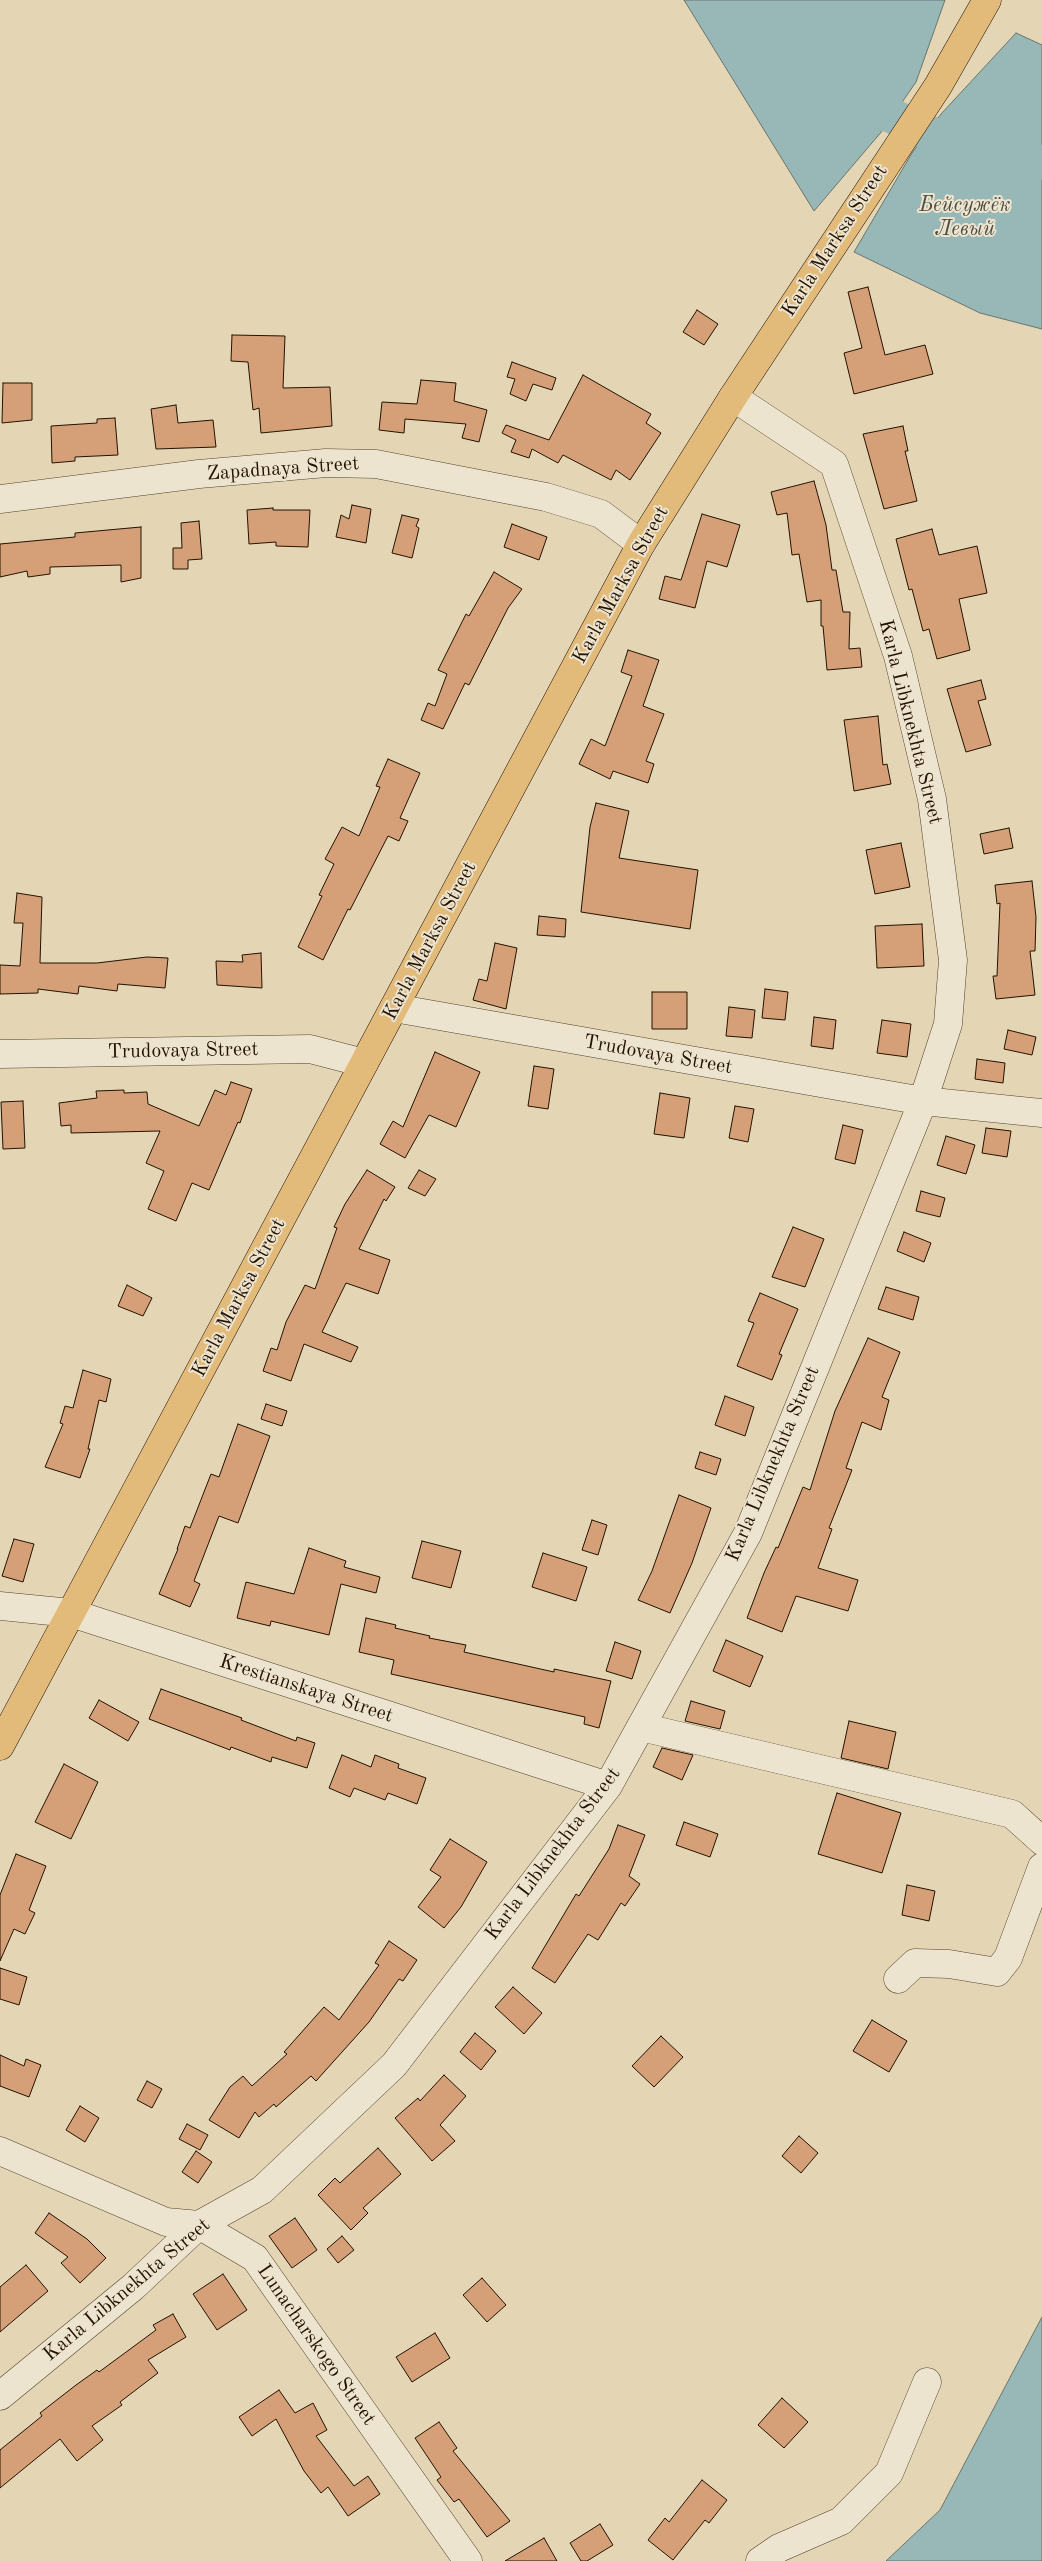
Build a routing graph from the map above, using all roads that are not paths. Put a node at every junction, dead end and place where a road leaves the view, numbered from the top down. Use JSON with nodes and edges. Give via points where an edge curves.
{"nodes":[{"id":1,"x":987,"y":0,"type":"edge"},
{"id":2,"x":733,"y":397,"type":"junction"},
{"id":3,"x":0,"y":499,"type":"edge"},
{"id":4,"x":641,"y":544,"type":"junction"},
{"id":5,"x":394,"y":1008,"type":"junction"},
{"id":6,"x":0,"y":1054,"type":"edge"},
{"id":7,"x":364,"y":1063,"type":"junction"},
{"id":8,"x":923,"y":1102,"type":"junction"},
{"id":9,"x":1042,"y":1113,"type":"edge"},
{"id":10,"x":0,"y":1606,"type":"edge"},
{"id":11,"x":71,"y":1613,"type":"junction"},
{"id":12,"x":641,"y":1727,"type":"junction"},
{"id":13,"x":0,"y":1746,"type":"edge"},
{"id":14,"x":608,"y":1786,"type":"junction"},
{"id":15,"x":1042,"y":1841,"type":"edge"},
{"id":16,"x":1042,"y":1867,"type":"edge"},
{"id":17,"x":898,"y":1980,"type":"dead end"},
{"id":18,"x":0,"y":2151,"type":"edge"},
{"id":19,"x":200,"y":2225,"type":"junction"},
{"id":20,"x":927,"y":2382,"type":"dead end"},
{"id":21,"x":0,"y":2396,"type":"edge"},
{"id":22,"x":468,"y":2561,"type":"edge"},
{"id":23,"x":760,"y":2561,"type":"edge"}],
"edges":[{"from":1,"to":2,"type":"main road","name":"Karla Marksa Street","via":[[938,86]]},
{"from":2,"to":4,"type":"main road","name":"Karla Marksa Street"},
{"from":2,"to":8,"type":"street","name":"Karla Libknekhta Street","via":[[834,464],[898,656],[932,799],[953,960],[948,1024]]},
{"from":3,"to":4,"type":"street","name":"Zapadnaya Street","via":[[326,462],[376,464],[546,497],[602,514]]},
{"from":4,"to":5,"type":"main road","name":"Karla Marksa Street"},
{"from":5,"to":7,"type":"main road","name":"Karla Marksa Street"},
{"from":5,"to":8,"type":"street","name":"Trudovaya Street"},
{"from":6,"to":7,"type":"street","name":"Trudovaya Street","via":[[310,1049]]},
{"from":7,"to":11,"type":"main road","name":"Karla Marksa Street"},
{"from":8,"to":9,"type":"street","name":"Trudovaya Street"},
{"from":8,"to":12,"type":"street","name":"Karla Libknekhta Street","via":[[748,1533]]},
{"from":10,"to":11,"type":"street","name":"Krestianskaya Street"},
{"from":11,"to":13,"type":"main road","name":"Karla Marksa Street"},
{"from":11,"to":14,"type":"street","name":"Krestianskaya Street"},
{"from":12,"to":14,"type":"street","name":"Karla Libknekhta Street"},
{"from":12,"to":15,"type":"street","via":[[1012,1814]]},
{"from":14,"to":19,"type":"street","name":"Karla Libknekhta Street","via":[[394,2065],[262,2190]]},
{"from":16,"to":17,"type":"street","via":[[1008,1958],[996,1972],[949,1964],[915,1963]]},
{"from":18,"to":19,"type":"street","name":"Lunacharskogo Street","via":[[166,2222]]},
{"from":19,"to":21,"type":"street","name":"Karla Libknekhta Street","via":[[133,2287]]},
{"from":19,"to":22,"type":"street","name":"Lunacharskogo Street","via":[[255,2258]]},
{"from":20,"to":23,"type":"street","via":[[889,2473],[841,2521],[778,2548]]}]}
